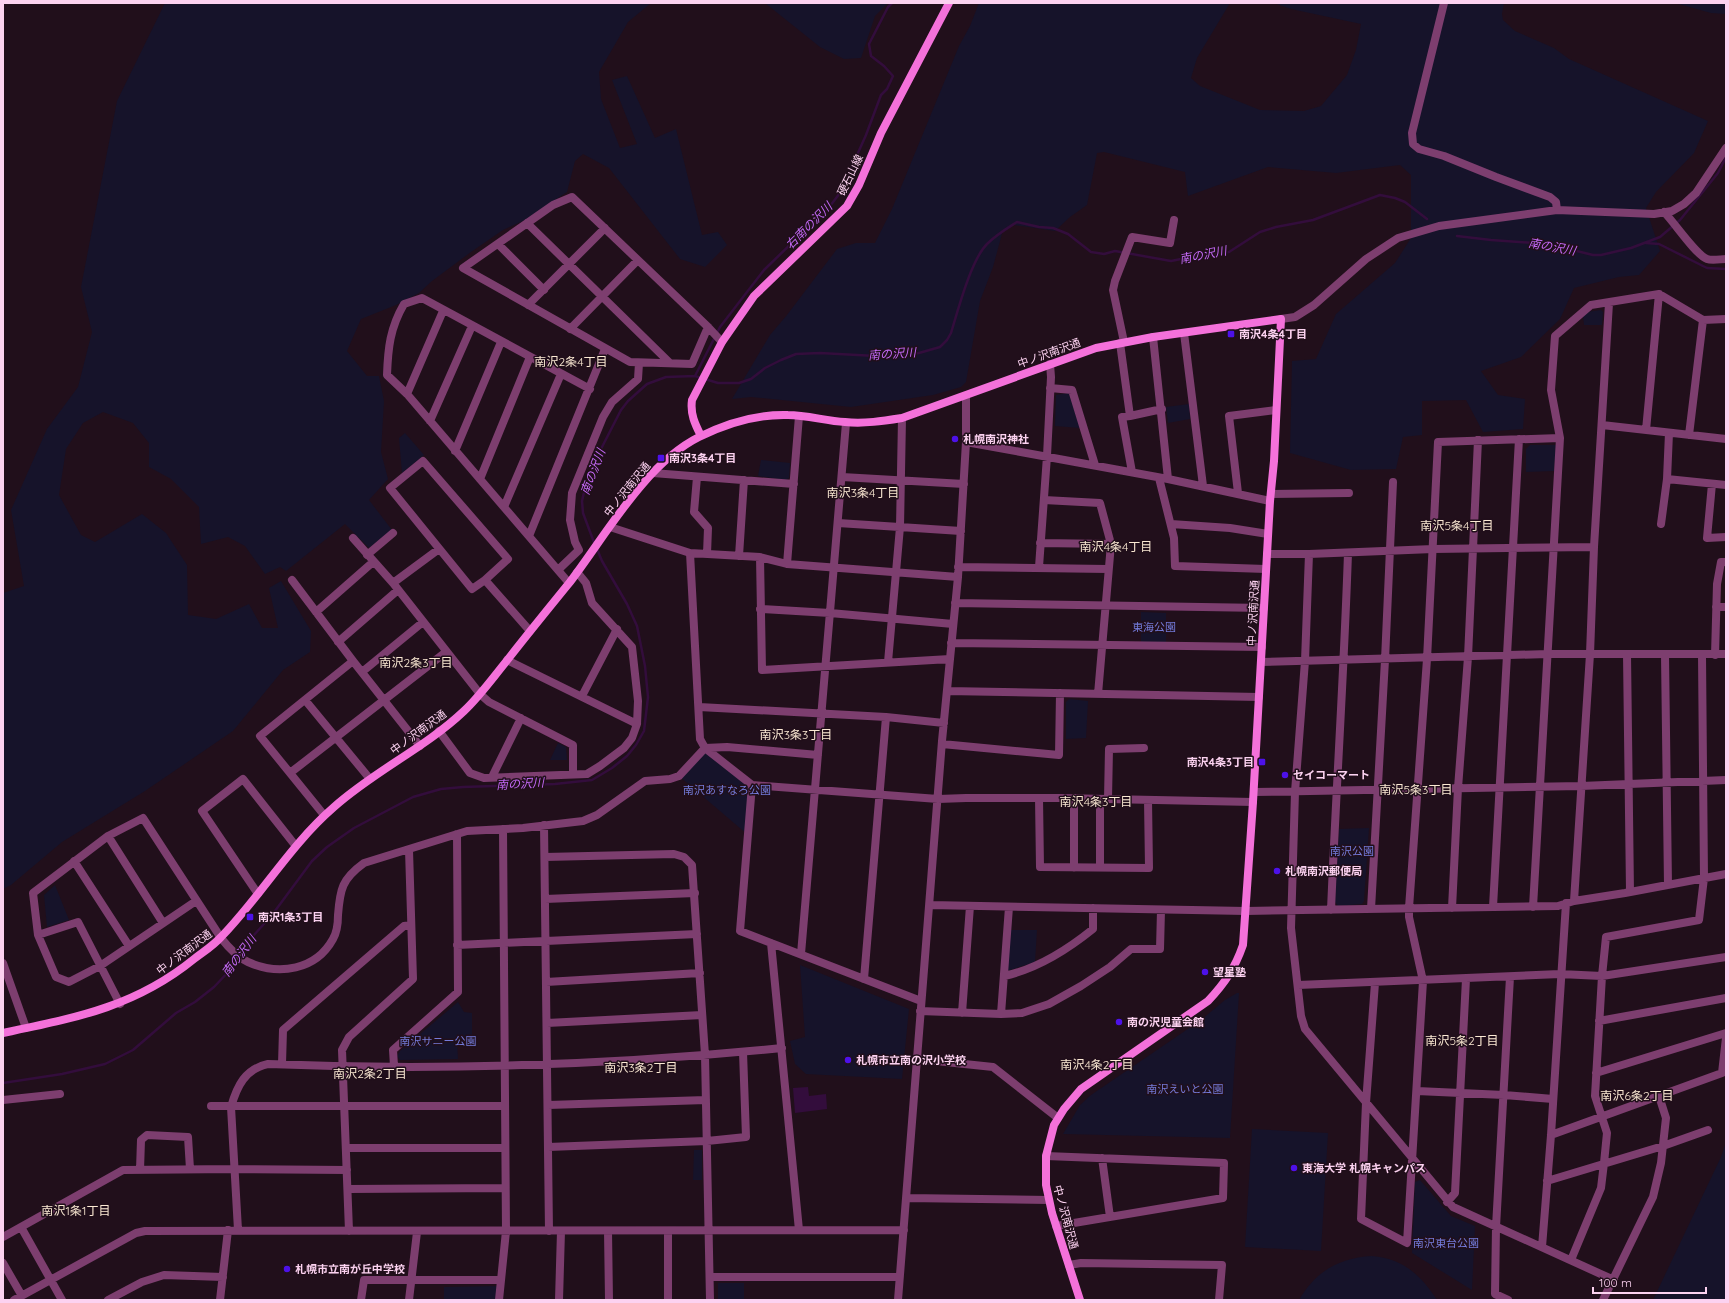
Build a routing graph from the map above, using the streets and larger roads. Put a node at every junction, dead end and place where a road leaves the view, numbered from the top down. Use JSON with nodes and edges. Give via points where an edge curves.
{"nodes":[{"id":1,"x":949,"y":3,"type":"edge"},
{"id":2,"x":1444,"y":3,"type":"edge"},
{"id":3,"x":1726,"y":148,"type":"edge"},
{"id":4,"x":1557,"y":210,"type":"junction"},
{"id":5,"x":1664,"y":212,"type":"junction"},
{"id":6,"x":1174,"y":220,"type":"dead end"},
{"id":7,"x":528,"y":223,"type":"junction"},
{"id":8,"x":605,"y":228,"type":"junction"},
{"id":9,"x":498,"y":244,"type":"junction"},
{"id":10,"x":1726,"y":259,"type":"edge"},
{"id":11,"x":638,"y":260,"type":"junction"},
{"id":12,"x":569,"y":264,"type":"junction"},
{"id":13,"x":544,"y":290,"type":"junction"},
{"id":14,"x":1659,"y":294,"type":"junction"},
{"id":15,"x":603,"y":296,"type":"junction"},
{"id":16,"x":1609,"y":302,"type":"junction"},
{"id":17,"x":528,"y":305,"type":"junction"},
{"id":18,"x":443,"y":311,"type":"junction"},
{"id":19,"x":1281,"y":319,"type":"junction"},
{"id":20,"x":1726,"y":319,"type":"edge"},
{"id":21,"x":1703,"y":320,"type":"junction"},
{"id":22,"x":472,"y":326,"type":"junction"},
{"id":23,"x":708,"y":327,"type":"junction"},
{"id":24,"x":570,"y":329,"type":"junction"},
{"id":25,"x":1184,"y":333,"type":"junction"},
{"id":26,"x":1153,"y":337,"type":"junction"},
{"id":27,"x":502,"y":342,"type":"junction"},
{"id":28,"x":722,"y":342,"type":"junction"},
{"id":29,"x":1122,"y":343,"type":"junction"},
{"id":30,"x":605,"y":349,"type":"junction"},
{"id":31,"x":530,"y":357,"type":"junction"},
{"id":32,"x":639,"y":363,"type":"junction"},
{"id":33,"x":670,"y":363,"type":"junction"},
{"id":34,"x":1050,"y":364,"type":"junction"},
{"id":35,"x":561,"y":374,"type":"junction"},
{"id":36,"x":1050,"y":388,"type":"junction"},
{"id":37,"x":590,"y":389,"type":"junction"},
{"id":38,"x":406,"y":394,"type":"junction"},
{"id":39,"x":966,"y":396,"type":"junction"},
{"id":40,"x":1162,"y":409,"type":"junction"},
{"id":41,"x":1276,"y":410,"type":"junction"},
{"id":42,"x":800,"y":416,"type":"junction"},
{"id":43,"x":1130,"y":416,"type":"junction"},
{"id":44,"x":902,"y":418,"type":"junction"},
{"id":45,"x":430,"y":421,"type":"junction"},
{"id":46,"x":846,"y":422,"type":"junction"},
{"id":47,"x":1602,"y":426,"type":"junction"},
{"id":48,"x":1646,"y":430,"type":"junction"},
{"id":49,"x":1669,"y":433,"type":"junction"},
{"id":50,"x":1689,"y":435,"type":"junction"},
{"id":51,"x":701,"y":436,"type":"junction"},
{"id":52,"x":1560,"y":438,"type":"junction"},
{"id":53,"x":1519,"y":439,"type":"junction"},
{"id":54,"x":1726,"y":439,"type":"edge"},
{"id":55,"x":1478,"y":440,"type":"junction"},
{"id":56,"x":966,"y":442,"type":"junction"},
{"id":57,"x":455,"y":451,"type":"junction"},
{"id":58,"x":1047,"y":456,"type":"junction"},
{"id":59,"x":1095,"y":465,"type":"junction"},
{"id":60,"x":1132,"y":472,"type":"junction"},
{"id":61,"x":653,"y":473,"type":"junction"},
{"id":62,"x":697,"y":476,"type":"junction"},
{"id":63,"x":842,"y":477,"type":"junction"},
{"id":64,"x":1159,"y":478,"type":"junction"},
{"id":65,"x":480,"y":479,"type":"junction"},
{"id":66,"x":1168,"y":479,"type":"junction"},
{"id":67,"x":1666,"y":479,"type":"junction"},
{"id":68,"x":744,"y":480,"type":"junction"},
{"id":69,"x":902,"y":480,"type":"junction"},
{"id":70,"x":1393,"y":482,"type":"dead end"},
{"id":71,"x":794,"y":484,"type":"junction"},
{"id":72,"x":964,"y":484,"type":"junction"},
{"id":73,"x":1712,"y":484,"type":"junction"},
{"id":74,"x":1726,"y":485,"type":"edge"},
{"id":75,"x":1203,"y":486,"type":"junction"},
{"id":76,"x":1238,"y":493,"type":"junction"},
{"id":77,"x":1348,"y":493,"type":"dead end"},
{"id":78,"x":1270,"y":497,"type":"junction"},
{"id":79,"x":1044,"y":500,"type":"junction"},
{"id":80,"x":504,"y":507,"type":"junction"},
{"id":81,"x":838,"y":523,"type":"junction"},
{"id":82,"x":1172,"y":524,"type":"junction"},
{"id":83,"x":1661,"y":524,"type":"dead end"},
{"id":84,"x":610,"y":527,"type":"junction"},
{"id":85,"x":900,"y":527,"type":"junction"},
{"id":86,"x":961,"y":531,"type":"junction"},
{"id":87,"x":393,"y":533,"type":"dead end"},
{"id":88,"x":1268,"y":534,"type":"junction"},
{"id":89,"x":529,"y":536,"type":"junction"},
{"id":90,"x":1726,"y":537,"type":"edge"},
{"id":91,"x":353,"y":538,"type":"dead end"},
{"id":92,"x":1040,"y":543,"type":"junction"},
{"id":93,"x":1111,"y":544,"type":"junction"},
{"id":94,"x":1594,"y":547,"type":"junction"},
{"id":95,"x":1513,"y":548,"type":"junction"},
{"id":96,"x":1552,"y":548,"type":"junction"},
{"id":97,"x":439,"y":549,"type":"junction"},
{"id":98,"x":1433,"y":549,"type":"junction"},
{"id":99,"x":1473,"y":549,"type":"junction"},
{"id":100,"x":1389,"y":550,"type":"junction"},
{"id":101,"x":1348,"y":553,"type":"junction"},
{"id":102,"x":690,"y":554,"type":"junction"},
{"id":103,"x":707,"y":554,"type":"junction"},
{"id":104,"x":1268,"y":554,"type":"junction"},
{"id":105,"x":1309,"y":554,"type":"junction"},
{"id":106,"x":367,"y":555,"type":"junction"},
{"id":107,"x":739,"y":556,"type":"junction"},
{"id":108,"x":760,"y":556,"type":"junction"},
{"id":109,"x":373,"y":562,"type":"junction"},
{"id":110,"x":1726,"y":562,"type":"edge"},
{"id":111,"x":787,"y":564,"type":"junction"},
{"id":112,"x":834,"y":567,"type":"junction"},
{"id":113,"x":958,"y":567,"type":"junction"},
{"id":114,"x":1039,"y":567,"type":"junction"},
{"id":115,"x":1108,"y":568,"type":"junction"},
{"id":116,"x":579,"y":569,"type":"junction"},
{"id":117,"x":1266,"y":569,"type":"junction"},
{"id":118,"x":558,"y":570,"type":"junction"},
{"id":119,"x":896,"y":573,"type":"junction"},
{"id":120,"x":958,"y":577,"type":"junction"},
{"id":121,"x":292,"y":580,"type":"dead end"},
{"id":122,"x":485,"y":580,"type":"junction"},
{"id":123,"x":393,"y":583,"type":"junction"},
{"id":124,"x":569,"y":583,"type":"junction"},
{"id":125,"x":398,"y":590,"type":"junction"},
{"id":126,"x":955,"y":603,"type":"junction"},
{"id":127,"x":1105,"y":606,"type":"junction"},
{"id":128,"x":1716,"y":607,"type":"junction"},
{"id":129,"x":1726,"y":607,"type":"edge"},
{"id":130,"x":1264,"y":608,"type":"junction"},
{"id":131,"x":760,"y":610,"type":"junction"},
{"id":132,"x":316,"y":612,"type":"junction"},
{"id":133,"x":830,"y":613,"type":"junction"},
{"id":134,"x":892,"y":618,"type":"junction"},
{"id":135,"x":423,"y":622,"type":"junction"},
{"id":136,"x":953,"y":624,"type":"junction"},
{"id":137,"x":617,"y":629,"type":"junction"},
{"id":138,"x":530,"y":631,"type":"junction"},
{"id":139,"x":338,"y":642,"type":"junction"},
{"id":140,"x":951,"y":643,"type":"junction"},
{"id":141,"x":1102,"y":645,"type":"junction"},
{"id":142,"x":1262,"y":647,"type":"junction"},
{"id":143,"x":446,"y":652,"type":"junction"},
{"id":144,"x":1548,"y":654,"type":"junction"},
{"id":145,"x":1590,"y":654,"type":"junction"},
{"id":146,"x":1627,"y":654,"type":"junction"},
{"id":147,"x":1726,"y":654,"type":"edge"},
{"id":148,"x":1665,"y":655,"type":"junction"},
{"id":149,"x":1715,"y":655,"type":"junction"},
{"id":150,"x":1508,"y":656,"type":"junction"},
{"id":151,"x":1702,"y":656,"type":"junction"},
{"id":152,"x":1468,"y":657,"type":"junction"},
{"id":153,"x":950,"y":659,"type":"junction"},
{"id":154,"x":1427,"y":659,"type":"junction"},
{"id":155,"x":507,"y":660,"type":"junction"},
{"id":156,"x":1385,"y":660,"type":"junction"},
{"id":157,"x":353,"y":661,"type":"junction"},
{"id":158,"x":1305,"y":661,"type":"junction"},
{"id":159,"x":1344,"y":661,"type":"junction"},
{"id":160,"x":888,"y":662,"type":"junction"},
{"id":161,"x":1261,"y":662,"type":"junction"},
{"id":162,"x":826,"y":665,"type":"junction"},
{"id":163,"x":362,"y":672,"type":"junction"},
{"id":164,"x":947,"y":691,"type":"junction"},
{"id":165,"x":1060,"y":693,"type":"junction"},
{"id":166,"x":480,"y":694,"type":"junction"},
{"id":167,"x":1098,"y":694,"type":"junction"},
{"id":168,"x":582,"y":696,"type":"junction"},
{"id":169,"x":1259,"y":697,"type":"junction"},
{"id":170,"x":305,"y":700,"type":"junction"},
{"id":171,"x":385,"y":701,"type":"junction"},
{"id":172,"x":699,"y":707,"type":"junction"},
{"id":173,"x":822,"y":713,"type":"junction"},
{"id":174,"x":886,"y":717,"type":"junction"},
{"id":175,"x":521,"y":718,"type":"junction"},
{"id":176,"x":944,"y":723,"type":"junction"},
{"id":177,"x":637,"y":724,"type":"junction"},
{"id":178,"x":440,"y":731,"type":"junction"},
{"id":179,"x":336,"y":738,"type":"junction"},
{"id":180,"x":942,"y":744,"type":"junction"},
{"id":181,"x":420,"y":746,"type":"junction"},
{"id":182,"x":705,"y":748,"type":"junction"},
{"id":183,"x":1144,"y":748,"type":"dead end"},
{"id":184,"x":818,"y":755,"type":"junction"},
{"id":185,"x":290,"y":773,"type":"junction"},
{"id":186,"x":573,"y":774,"type":"junction"},
{"id":187,"x":492,"y":778,"type":"junction"},
{"id":188,"x":370,"y":779,"type":"junction"},
{"id":189,"x":1726,"y":780,"type":"edge"},
{"id":190,"x":1704,"y":781,"type":"junction"},
{"id":191,"x":1667,"y":782,"type":"junction"},
{"id":192,"x":1629,"y":784,"type":"junction"},
{"id":193,"x":752,"y":785,"type":"junction"},
{"id":194,"x":1539,"y":786,"type":"junction"},
{"id":195,"x":1581,"y":786,"type":"junction"},
{"id":196,"x":1499,"y":787,"type":"junction"},
{"id":197,"x":1417,"y":788,"type":"junction"},
{"id":198,"x":1458,"y":788,"type":"junction"},
{"id":199,"x":1377,"y":790,"type":"junction"},
{"id":200,"x":815,"y":791,"type":"junction"},
{"id":201,"x":1336,"y":791,"type":"junction"},
{"id":202,"x":1254,"y":792,"type":"junction"},
{"id":203,"x":1296,"y":792,"type":"junction"},
{"id":204,"x":879,"y":796,"type":"junction"},
{"id":205,"x":1039,"y":798,"type":"junction"},
{"id":206,"x":1074,"y":798,"type":"junction"},
{"id":207,"x":938,"y":799,"type":"junction"},
{"id":208,"x":1104,"y":799,"type":"junction"},
{"id":209,"x":1148,"y":800,"type":"junction"},
{"id":210,"x":1253,"y":802,"type":"junction"},
{"id":211,"x":324,"y":815,"type":"junction"},
{"id":212,"x":544,"y":825,"type":"junction"},
{"id":213,"x":503,"y":829,"type":"junction"},
{"id":214,"x":457,"y":834,"type":"junction"},
{"id":215,"x":108,"y":836,"type":"junction"},
{"id":216,"x":295,"y":845,"type":"junction"},
{"id":217,"x":409,"y":850,"type":"junction"},
{"id":218,"x":545,"y":857,"type":"junction"},
{"id":219,"x":74,"y":861,"type":"junction"},
{"id":220,"x":1100,"y":867,"type":"junction"},
{"id":221,"x":1074,"y":868,"type":"junction"},
{"id":222,"x":1726,"y":874,"type":"edge"},
{"id":223,"x":1704,"y":878,"type":"junction"},
{"id":224,"x":1668,"y":885,"type":"junction"},
{"id":225,"x":1630,"y":892,"type":"junction"},
{"id":226,"x":258,"y":894,"type":"junction"},
{"id":227,"x":695,"y":894,"type":"junction"},
{"id":228,"x":545,"y":898,"type":"junction"},
{"id":229,"x":196,"y":900,"type":"junction"},
{"id":230,"x":1570,"y":902,"type":"junction"},
{"id":231,"x":930,"y":905,"type":"junction"},
{"id":232,"x":970,"y":906,"type":"junction"},
{"id":233,"x":1533,"y":906,"type":"junction"},
{"id":234,"x":1009,"y":907,"type":"junction"},
{"id":235,"x":1493,"y":907,"type":"junction"},
{"id":236,"x":1093,"y":908,"type":"junction"},
{"id":237,"x":1409,"y":908,"type":"junction"},
{"id":238,"x":1452,"y":908,"type":"junction"},
{"id":239,"x":1371,"y":909,"type":"junction"},
{"id":240,"x":1161,"y":910,"type":"junction"},
{"id":241,"x":1292,"y":910,"type":"junction"},
{"id":242,"x":1332,"y":910,"type":"junction"},
{"id":243,"x":1246,"y":912,"type":"junction"},
{"id":244,"x":163,"y":923,"type":"junction"},
{"id":245,"x":411,"y":925,"type":"junction"},
{"id":246,"x":38,"y":934,"type":"junction"},
{"id":247,"x":697,"y":934,"type":"junction"},
{"id":248,"x":220,"y":938,"type":"junction"},
{"id":249,"x":546,"y":941,"type":"junction"},
{"id":250,"x":504,"y":943,"type":"junction"},
{"id":251,"x":771,"y":943,"type":"junction"},
{"id":252,"x":458,"y":945,"type":"junction"},
{"id":253,"x":128,"y":946,"type":"junction"},
{"id":254,"x":800,"y":954,"type":"junction"},
{"id":255,"x":1726,"y":957,"type":"edge"},
{"id":256,"x":3,"y":963,"type":"edge"},
{"id":257,"x":100,"y":966,"type":"junction"},
{"id":258,"x":700,"y":973,"type":"junction"},
{"id":259,"x":1560,"y":974,"type":"junction"},
{"id":260,"x":1004,"y":976,"type":"junction"},
{"id":261,"x":1602,"y":976,"type":"junction"},
{"id":262,"x":1510,"y":977,"type":"junction"},
{"id":263,"x":864,"y":979,"type":"junction"},
{"id":264,"x":1466,"y":979,"type":"junction"},
{"id":265,"x":1422,"y":981,"type":"junction"},
{"id":266,"x":546,"y":982,"type":"junction"},
{"id":267,"x":1375,"y":983,"type":"junction"},
{"id":268,"x":1298,"y":985,"type":"junction"},
{"id":269,"x":1726,"y":998,"type":"edge"},
{"id":270,"x":921,"y":1001,"type":"junction"},
{"id":271,"x":120,"y":1004,"type":"junction"},
{"id":272,"x":920,"y":1011,"type":"junction"},
{"id":273,"x":962,"y":1013,"type":"junction"},
{"id":274,"x":1001,"y":1014,"type":"junction"},
{"id":275,"x":702,"y":1015,"type":"junction"},
{"id":276,"x":1599,"y":1021,"type":"junction"},
{"id":277,"x":547,"y":1023,"type":"junction"},
{"id":278,"x":26,"y":1028,"type":"junction"},
{"id":279,"x":3,"y":1033,"type":"edge"},
{"id":280,"x":1726,"y":1034,"type":"edge"},
{"id":281,"x":1726,"y":1038,"type":"edge"},
{"id":282,"x":782,"y":1048,"type":"junction"},
{"id":283,"x":743,"y":1052,"type":"junction"},
{"id":284,"x":705,"y":1056,"type":"junction"},
{"id":285,"x":917,"y":1059,"type":"junction"},
{"id":286,"x":282,"y":1064,"type":"junction"},
{"id":287,"x":547,"y":1064,"type":"junction"},
{"id":288,"x":343,"y":1066,"type":"junction"},
{"id":289,"x":394,"y":1066,"type":"junction"},
{"id":290,"x":505,"y":1066,"type":"junction"},
{"id":291,"x":1596,"y":1073,"type":"junction"},
{"id":292,"x":1416,"y":1091,"type":"junction"},
{"id":293,"x":1460,"y":1093,"type":"junction"},
{"id":294,"x":60,"y":1094,"type":"dead end"},
{"id":295,"x":1504,"y":1095,"type":"junction"},
{"id":296,"x":1659,"y":1096,"type":"junction"},
{"id":297,"x":1553,"y":1099,"type":"junction"},
{"id":298,"x":3,"y":1100,"type":"edge"},
{"id":299,"x":706,"y":1100,"type":"junction"},
{"id":300,"x":1366,"y":1103,"type":"junction"},
{"id":301,"x":211,"y":1106,"type":"dead end"},
{"id":302,"x":505,"y":1106,"type":"junction"},
{"id":303,"x":548,"y":1106,"type":"junction"},
{"id":304,"x":231,"y":1107,"type":"junction"},
{"id":305,"x":345,"y":1107,"type":"junction"},
{"id":306,"x":1601,"y":1117,"type":"junction"},
{"id":307,"x":1058,"y":1118,"type":"junction"},
{"id":308,"x":1708,"y":1130,"type":"dead end"},
{"id":309,"x":1551,"y":1135,"type":"junction"},
{"id":310,"x":707,"y":1142,"type":"junction"},
{"id":311,"x":1663,"y":1146,"type":"junction"},
{"id":312,"x":346,"y":1148,"type":"junction"},
{"id":313,"x":505,"y":1148,"type":"junction"},
{"id":314,"x":548,"y":1148,"type":"junction"},
{"id":315,"x":1046,"y":1156,"type":"junction"},
{"id":316,"x":1102,"y":1158,"type":"junction"},
{"id":317,"x":1413,"y":1160,"type":"junction"},
{"id":318,"x":1604,"y":1163,"type":"junction"},
{"id":319,"x":190,"y":1169,"type":"junction"},
{"id":320,"x":235,"y":1169,"type":"junction"},
{"id":321,"x":140,"y":1170,"type":"junction"},
{"id":322,"x":347,"y":1170,"type":"junction"},
{"id":323,"x":1547,"y":1180,"type":"junction"},
{"id":324,"x":506,"y":1188,"type":"junction"},
{"id":325,"x":348,"y":1189,"type":"junction"},
{"id":326,"x":906,"y":1198,"type":"junction"},
{"id":327,"x":1049,"y":1200,"type":"junction"},
{"id":328,"x":1448,"y":1202,"type":"junction"},
{"id":329,"x":1110,"y":1217,"type":"junction"},
{"id":330,"x":1056,"y":1226,"type":"junction"},
{"id":331,"x":21,"y":1227,"type":"junction"},
{"id":332,"x":1496,"y":1227,"type":"junction"},
{"id":333,"x":228,"y":1230,"type":"junction"},
{"id":334,"x":238,"y":1230,"type":"junction"},
{"id":335,"x":549,"y":1230,"type":"junction"},
{"id":336,"x":710,"y":1230,"type":"junction"},
{"id":337,"x":799,"y":1230,"type":"junction"},
{"id":338,"x":904,"y":1230,"type":"junction"},
{"id":339,"x":349,"y":1231,"type":"junction"},
{"id":340,"x":506,"y":1231,"type":"junction"},
{"id":341,"x":561,"y":1231,"type":"junction"},
{"id":342,"x":608,"y":1231,"type":"junction"},
{"id":343,"x":668,"y":1231,"type":"junction"},
{"id":344,"x":417,"y":1232,"type":"junction"},
{"id":345,"x":3,"y":1237,"type":"edge"},
{"id":346,"x":1542,"y":1247,"type":"junction"},
{"id":347,"x":1570,"y":1260,"type":"junction"},
{"id":348,"x":3,"y":1263,"type":"edge"},
{"id":349,"x":1068,"y":1265,"type":"junction"},
{"id":350,"x":223,"y":1277,"type":"junction"},
{"id":351,"x":710,"y":1277,"type":"junction"},
{"id":352,"x":900,"y":1277,"type":"junction"},
{"id":353,"x":51,"y":1280,"type":"junction"},
{"id":354,"x":412,"y":1280,"type":"junction"},
{"id":355,"x":501,"y":1280,"type":"junction"},
{"id":356,"x":1614,"y":1280,"type":"junction"},
{"id":357,"x":22,"y":1296,"type":"junction"},
{"id":358,"x":14,"y":1300,"type":"edge"},
{"id":359,"x":62,"y":1300,"type":"edge"},
{"id":360,"x":108,"y":1300,"type":"edge"},
{"id":361,"x":220,"y":1300,"type":"edge"},
{"id":362,"x":361,"y":1300,"type":"edge"},
{"id":363,"x":409,"y":1300,"type":"edge"},
{"id":364,"x":499,"y":1300,"type":"edge"},
{"id":365,"x":559,"y":1300,"type":"edge"},
{"id":366,"x":609,"y":1300,"type":"edge"},
{"id":367,"x":668,"y":1300,"type":"edge"},
{"id":368,"x":710,"y":1300,"type":"edge"},
{"id":369,"x":898,"y":1300,"type":"edge"},
{"id":370,"x":1080,"y":1300,"type":"edge"},
{"id":371,"x":1219,"y":1300,"type":"edge"},
{"id":372,"x":1508,"y":1300,"type":"edge"},
{"id":373,"x":1603,"y":1300,"type":"edge"}],
"edges":[{"from":1,"to":28,"type":"street","name":"硬石山線","via":[[846,206],[754,296]]},
{"from":2,"to":4,"type":"street","via":[[1412,133],[1413,144],[1419,149],[1444,156],[1550,197],[1556,202]]},
{"from":3,"to":5,"type":"street","via":[[1696,193],[1684,204]]},
{"from":4,"to":5,"type":"street","via":[[1654,214]]},
{"from":4,"to":19,"type":"street","via":[[1440,226],[1398,238],[1366,259],[1314,305],[1295,317]]},
{"from":5,"to":10,"type":"street","via":[[1695,250],[1707,259]]},
{"from":6,"to":29,"type":"street","via":[[1170,243],[1132,238],[1113,290]]},
{"from":7,"to":8,"type":"street","via":[[553,205],[572,197]]},
{"from":7,"to":9,"type":"street"},
{"from":7,"to":12,"type":"street"},
{"from":8,"to":11,"type":"street"},
{"from":8,"to":12,"type":"street"},
{"from":9,"to":13,"type":"street"},
{"from":9,"to":17,"type":"street","via":[[463,268]]},
{"from":11,"to":15,"type":"street"},
{"from":11,"to":23,"type":"street"},
{"from":12,"to":13,"type":"street"},
{"from":12,"to":15,"type":"street"},
{"from":13,"to":17,"type":"street"},
{"from":14,"to":16,"type":"street"},
{"from":14,"to":21,"type":"street"},
{"from":14,"to":48,"type":"street"},
{"from":15,"to":24,"type":"street"},
{"from":15,"to":33,"type":"street"},
{"from":16,"to":47,"type":"street"},
{"from":16,"to":52,"type":"street","via":[[1591,305],[1555,336],[1551,390]]},
{"from":17,"to":24,"type":"street"},
{"from":18,"to":22,"type":"street"},
{"from":18,"to":38,"type":"street"},
{"from":18,"to":38,"type":"street","via":[[422,298],[404,304],[395,319],[388,348],[388,375]]},
{"from":19,"to":25,"type":"street","name":"中ノ沢南沢通"},
{"from":19,"to":41,"type":"street","name":"中ノ沢南沢通"},
{"from":20,"to":21,"type":"street"},
{"from":21,"to":50,"type":"street"},
{"from":22,"to":27,"type":"street"},
{"from":22,"to":45,"type":"street"},
{"from":23,"to":28,"type":"street"},
{"from":23,"to":33,"type":"street","via":[[692,364]]},
{"from":24,"to":30,"type":"street"},
{"from":25,"to":26,"type":"street","name":"中ノ沢南沢通"},
{"from":25,"to":75,"type":"street"},
{"from":26,"to":29,"type":"street","name":"中ノ沢南沢通"},
{"from":26,"to":40,"type":"street"},
{"from":27,"to":31,"type":"street"},
{"from":27,"to":57,"type":"street"},
{"from":28,"to":51,"type":"street","name":"硬石山線","via":[[692,400],[692,416]]},
{"from":29,"to":34,"type":"street","name":"中ノ沢南沢通","via":[[1096,348]]},
{"from":29,"to":43,"type":"street"},
{"from":30,"to":32,"type":"street","via":[[630,362]]},
{"from":30,"to":37,"type":"street"},
{"from":31,"to":35,"type":"street"},
{"from":31,"to":65,"type":"street"},
{"from":32,"to":33,"type":"street"},
{"from":32,"to":118,"type":"street","via":[[638,380],[612,402],[572,493],[570,520],[579,550]]},
{"from":34,"to":36,"type":"street"},
{"from":34,"to":39,"type":"street","name":"中ノ沢南沢通"},
{"from":35,"to":37,"type":"street"},
{"from":35,"to":80,"type":"street"},
{"from":36,"to":58,"type":"street"},
{"from":36,"to":59,"type":"street","via":[[1072,390]]},
{"from":37,"to":89,"type":"street"},
{"from":38,"to":45,"type":"street"},
{"from":39,"to":44,"type":"street","name":"中ノ沢南沢通"},
{"from":39,"to":56,"type":"street"},
{"from":40,"to":43,"type":"street"},
{"from":40,"to":66,"type":"street"},
{"from":41,"to":76,"type":"street","via":[[1229,416]]},
{"from":41,"to":78,"type":"street","name":"中ノ沢南沢通"},
{"from":42,"to":46,"type":"street","name":"中ノ沢南沢通"},
{"from":42,"to":51,"type":"street","name":"中ノ沢南沢通","via":[[758,417],[730,424]]},
{"from":42,"to":71,"type":"street"},
{"from":43,"to":60,"type":"street","via":[[1122,418]]},
{"from":44,"to":46,"type":"street","name":"中ノ沢南沢通","via":[[874,423]]},
{"from":44,"to":69,"type":"street"},
{"from":45,"to":57,"type":"street"},
{"from":46,"to":63,"type":"street"},
{"from":47,"to":48,"type":"street"},
{"from":47,"to":94,"type":"street"},
{"from":48,"to":49,"type":"street"},
{"from":49,"to":50,"type":"street"},
{"from":49,"to":67,"type":"street"},
{"from":50,"to":54,"type":"street"},
{"from":51,"to":61,"type":"street","name":"中ノ沢南沢通","via":[[663,462]]},
{"from":52,"to":53,"type":"street"},
{"from":52,"to":96,"type":"street"},
{"from":53,"to":55,"type":"street"},
{"from":53,"to":95,"type":"street"},
{"from":55,"to":98,"type":"street","via":[[1438,442]]},
{"from":55,"to":99,"type":"street"},
{"from":56,"to":58,"type":"street"},
{"from":56,"to":72,"type":"street"},
{"from":57,"to":65,"type":"street"},
{"from":58,"to":59,"type":"street"},
{"from":58,"to":79,"type":"street"},
{"from":59,"to":60,"type":"street"},
{"from":60,"to":64,"type":"street"},
{"from":61,"to":62,"type":"street"},
{"from":61,"to":84,"type":"street","name":"中ノ沢南沢通"},
{"from":62,"to":68,"type":"street"},
{"from":62,"to":103,"type":"street","via":[[694,512],[708,528]]},
{"from":63,"to":69,"type":"street"},
{"from":63,"to":81,"type":"street"},
{"from":64,"to":66,"type":"street"},
{"from":64,"to":82,"type":"street"},
{"from":65,"to":80,"type":"street"},
{"from":66,"to":75,"type":"street"},
{"from":67,"to":73,"type":"street"},
{"from":67,"to":83,"type":"street"},
{"from":68,"to":71,"type":"street"},
{"from":68,"to":107,"type":"street"},
{"from":69,"to":72,"type":"street"},
{"from":69,"to":85,"type":"street"},
{"from":70,"to":100,"type":"street"},
{"from":71,"to":111,"type":"street"},
{"from":72,"to":86,"type":"street"},
{"from":73,"to":74,"type":"street"},
{"from":73,"to":90,"type":"street","via":[[1707,538]]},
{"from":75,"to":76,"type":"street"},
{"from":76,"to":78,"type":"street"},
{"from":77,"to":78,"type":"street"},
{"from":78,"to":88,"type":"street","name":"中ノ沢南沢通"},
{"from":79,"to":92,"type":"street"},
{"from":79,"to":93,"type":"street","via":[[1100,503]]},
{"from":80,"to":89,"type":"street"},
{"from":81,"to":85,"type":"street"},
{"from":81,"to":112,"type":"street"},
{"from":82,"to":88,"type":"street","via":[[1230,528]]},
{"from":82,"to":117,"type":"street","via":[[1175,566]]},
{"from":84,"to":102,"type":"street"},
{"from":84,"to":116,"type":"street","name":"中ノ沢南沢通"},
{"from":85,"to":86,"type":"street"},
{"from":85,"to":119,"type":"street"},
{"from":86,"to":113,"type":"street"},
{"from":87,"to":106,"type":"street"},
{"from":88,"to":104,"type":"street","name":"中ノ沢南沢通"},
{"from":89,"to":118,"type":"street"},
{"from":91,"to":106,"type":"street"},
{"from":92,"to":93,"type":"street"},
{"from":92,"to":114,"type":"street"},
{"from":93,"to":115,"type":"street"},
{"from":94,"to":96,"type":"street"},
{"from":94,"to":145,"type":"street"},
{"from":95,"to":96,"type":"street"},
{"from":95,"to":99,"type":"street"},
{"from":95,"to":150,"type":"street"},
{"from":96,"to":144,"type":"street"},
{"from":97,"to":122,"type":"street","via":[[472,589]]},
{"from":97,"to":122,"type":"street","via":[[390,488],[423,461],[508,559]]},
{"from":97,"to":123,"type":"street"},
{"from":98,"to":99,"type":"street"},
{"from":98,"to":100,"type":"street"},
{"from":98,"to":154,"type":"street"},
{"from":99,"to":152,"type":"street"},
{"from":100,"to":101,"type":"street"},
{"from":100,"to":156,"type":"street"},
{"from":101,"to":105,"type":"street"},
{"from":101,"to":159,"type":"street"},
{"from":102,"to":103,"type":"street"},
{"from":102,"to":172,"type":"street"},
{"from":103,"to":107,"type":"street"},
{"from":104,"to":105,"type":"street"},
{"from":104,"to":117,"type":"street","name":"中ノ沢南沢通"},
{"from":105,"to":158,"type":"street"},
{"from":106,"to":109,"type":"street"},
{"from":107,"to":108,"type":"street"},
{"from":108,"to":111,"type":"street"},
{"from":108,"to":131,"type":"street"},
{"from":109,"to":123,"type":"street"},
{"from":109,"to":132,"type":"street"},
{"from":110,"to":128,"type":"street","via":[[1721,562]]},
{"from":111,"to":112,"type":"street"},
{"from":112,"to":119,"type":"street"},
{"from":112,"to":133,"type":"street"},
{"from":113,"to":114,"type":"street"},
{"from":113,"to":120,"type":"street"},
{"from":114,"to":115,"type":"street"},
{"from":115,"to":127,"type":"street"},
{"from":116,"to":124,"type":"street","name":"中ノ沢南沢通"},
{"from":116,"to":137,"type":"street","via":[[592,603]]},
{"from":117,"to":130,"type":"street","name":"中ノ沢南沢通"},
{"from":118,"to":124,"type":"street"},
{"from":119,"to":120,"type":"street"},
{"from":119,"to":134,"type":"street"},
{"from":120,"to":126,"type":"street"},
{"from":121,"to":132,"type":"street"},
{"from":122,"to":138,"type":"street"},
{"from":123,"to":125,"type":"street"},
{"from":124,"to":138,"type":"street","name":"中ノ沢南沢通"},
{"from":125,"to":135,"type":"street"},
{"from":125,"to":139,"type":"street"},
{"from":126,"to":127,"type":"street"},
{"from":126,"to":136,"type":"street"},
{"from":127,"to":130,"type":"street"},
{"from":127,"to":141,"type":"street"},
{"from":128,"to":129,"type":"street"},
{"from":128,"to":149,"type":"street"},
{"from":130,"to":142,"type":"street","name":"中ノ沢南沢通"},
{"from":131,"to":133,"type":"street"},
{"from":131,"to":162,"type":"street","via":[[762,670]]},
{"from":132,"to":139,"type":"street"},
{"from":133,"to":134,"type":"street"},
{"from":133,"to":162,"type":"street"},
{"from":134,"to":136,"type":"street"},
{"from":134,"to":160,"type":"street"},
{"from":135,"to":143,"type":"street"},
{"from":135,"to":163,"type":"street"},
{"from":136,"to":140,"type":"street"},
{"from":137,"to":168,"type":"street"},
{"from":137,"to":177,"type":"street","via":[[632,647],[638,701]]},
{"from":138,"to":155,"type":"street","name":"中ノ沢南沢通"},
{"from":139,"to":157,"type":"street"},
{"from":140,"to":141,"type":"street"},
{"from":140,"to":153,"type":"street"},
{"from":141,"to":142,"type":"street"},
{"from":141,"to":167,"type":"street"},
{"from":142,"to":161,"type":"street","name":"中ノ沢南沢通"},
{"from":143,"to":166,"type":"street"},
{"from":143,"to":171,"type":"street"},
{"from":144,"to":145,"type":"street"},
{"from":144,"to":150,"type":"street"},
{"from":144,"to":194,"type":"street"},
{"from":145,"to":146,"type":"street"},
{"from":145,"to":195,"type":"street"},
{"from":146,"to":148,"type":"street"},
{"from":146,"to":192,"type":"street"},
{"from":147,"to":149,"type":"street"},
{"from":148,"to":151,"type":"street"},
{"from":148,"to":191,"type":"street"},
{"from":149,"to":151,"type":"street"},
{"from":150,"to":152,"type":"street"},
{"from":150,"to":196,"type":"street"},
{"from":151,"to":190,"type":"street"},
{"from":152,"to":154,"type":"street"},
{"from":152,"to":198,"type":"street"},
{"from":153,"to":160,"type":"street"},
{"from":153,"to":164,"type":"street"},
{"from":154,"to":156,"type":"street"},
{"from":154,"to":197,"type":"street"},
{"from":155,"to":166,"type":"street","name":"中ノ沢南沢通"},
{"from":155,"to":168,"type":"street"},
{"from":156,"to":159,"type":"street"},
{"from":156,"to":199,"type":"street"},
{"from":157,"to":163,"type":"street"},
{"from":157,"to":170,"type":"street"},
{"from":158,"to":159,"type":"street"},
{"from":158,"to":161,"type":"street"},
{"from":158,"to":203,"type":"street"},
{"from":159,"to":201,"type":"street"},
{"from":160,"to":162,"type":"street"},
{"from":161,"to":169,"type":"street","name":"中ノ沢南沢通"},
{"from":162,"to":173,"type":"street"},
{"from":163,"to":171,"type":"street"},
{"from":164,"to":165,"type":"street"},
{"from":164,"to":176,"type":"street"},
{"from":165,"to":167,"type":"street"},
{"from":165,"to":180,"type":"street","via":[[1059,756]]},
{"from":166,"to":175,"type":"street","via":[[489,702]]},
{"from":166,"to":178,"type":"street","name":"中ノ沢南沢通","via":[[464,712]]},
{"from":167,"to":169,"type":"street"},
{"from":168,"to":177,"type":"street"},
{"from":169,"to":202,"type":"street","name":"中ノ沢南沢通"},
{"from":170,"to":179,"type":"street"},
{"from":170,"to":185,"type":"street","via":[[260,736]]},
{"from":171,"to":179,"type":"street"},
{"from":171,"to":181,"type":"street"},
{"from":172,"to":173,"type":"street"},
{"from":172,"to":182,"type":"street","via":[[700,739]]},
{"from":173,"to":174,"type":"street"},
{"from":173,"to":184,"type":"street"},
{"from":174,"to":176,"type":"street"},
{"from":174,"to":204,"type":"street"},
{"from":175,"to":186,"type":"street","via":[[573,745]]},
{"from":175,"to":187,"type":"street"},
{"from":176,"to":180,"type":"street"},
{"from":177,"to":186,"type":"street","via":[[632,738],[624,748],[586,774]]},
{"from":178,"to":181,"type":"street","name":"中ノ沢南沢通"},
{"from":178,"to":187,"type":"street","via":[[470,773]]},
{"from":179,"to":185,"type":"street"},
{"from":179,"to":188,"type":"street"},
{"from":180,"to":207,"type":"street"},
{"from":181,"to":188,"type":"street","name":"中ノ沢南沢通"},
{"from":182,"to":184,"type":"street","via":[[727,747]]},
{"from":182,"to":193,"type":"street"},
{"from":182,"to":212,"type":"street","via":[[679,776],[645,781],[597,816],[583,821]]},
{"from":183,"to":208,"type":"street","via":[[1109,749]]},
{"from":184,"to":200,"type":"street"},
{"from":185,"to":211,"type":"street"},
{"from":186,"to":187,"type":"street"},
{"from":188,"to":211,"type":"street","name":"中ノ沢南沢通"},
{"from":189,"to":190,"type":"street"},
{"from":190,"to":191,"type":"street"},
{"from":190,"to":223,"type":"street"},
{"from":191,"to":192,"type":"street"},
{"from":191,"to":224,"type":"street"},
{"from":192,"to":195,"type":"street"},
{"from":192,"to":225,"type":"street"},
{"from":193,"to":200,"type":"street"},
{"from":193,"to":251,"type":"street","via":[[740,931]]},
{"from":194,"to":195,"type":"street"},
{"from":194,"to":196,"type":"street"},
{"from":194,"to":233,"type":"street"},
{"from":195,"to":230,"type":"street"},
{"from":196,"to":198,"type":"street"},
{"from":196,"to":235,"type":"street"},
{"from":197,"to":198,"type":"street"},
{"from":197,"to":199,"type":"street"},
{"from":197,"to":237,"type":"street"},
{"from":198,"to":238,"type":"street"},
{"from":199,"to":201,"type":"street"},
{"from":199,"to":239,"type":"street"},
{"from":200,"to":204,"type":"street"},
{"from":200,"to":254,"type":"street"},
{"from":201,"to":203,"type":"street"},
{"from":201,"to":242,"type":"street"},
{"from":202,"to":203,"type":"street"},
{"from":202,"to":210,"type":"street","name":"中ノ沢南沢通"},
{"from":203,"to":241,"type":"street"},
{"from":204,"to":207,"type":"street"},
{"from":204,"to":263,"type":"street"},
{"from":205,"to":206,"type":"street"},
{"from":205,"to":207,"type":"street"},
{"from":205,"to":221,"type":"street","via":[[1040,867]]},
{"from":206,"to":208,"type":"street"},
{"from":206,"to":221,"type":"street"},
{"from":207,"to":231,"type":"street"},
{"from":208,"to":209,"type":"street"},
{"from":208,"to":220,"type":"street"},
{"from":209,"to":210,"type":"street"},
{"from":209,"to":220,"type":"street","via":[[1149,868]]},
{"from":210,"to":243,"type":"street","name":"中ノ沢南沢通"},
{"from":211,"to":216,"type":"street","name":"中ノ沢南沢通"},
{"from":212,"to":213,"type":"street"},
{"from":212,"to":218,"type":"street"},
{"from":213,"to":214,"type":"street"},
{"from":213,"to":250,"type":"street"},
{"from":214,"to":217,"type":"street"},
{"from":214,"to":252,"type":"street"},
{"from":215,"to":219,"type":"street"},
{"from":215,"to":229,"type":"street","via":[[144,818]]},
{"from":215,"to":244,"type":"street"},
{"from":216,"to":226,"type":"street","name":"中ノ沢南沢通"},
{"from":216,"to":226,"type":"street","via":[[243,779],[202,811]]},
{"from":217,"to":245,"type":"street"},
{"from":217,"to":248,"type":"street","via":[[364,863],[350,873],[344,882],[334,937],[327,948],[310,963],[281,970],[266,968],[247,962]]},
{"from":218,"to":227,"type":"street","via":[[674,854],[684,857],[692,865]]},
{"from":218,"to":228,"type":"street"},
{"from":219,"to":246,"type":"street","via":[[33,892]]},
{"from":219,"to":253,"type":"street"},
{"from":220,"to":221,"type":"street"},
{"from":222,"to":223,"type":"street"},
{"from":223,"to":224,"type":"street"},
{"from":223,"to":261,"type":"street","via":[[1699,920],[1606,937]]},
{"from":224,"to":225,"type":"street"},
{"from":225,"to":230,"type":"street"},
{"from":226,"to":248,"type":"street","name":"中ノ沢南沢通"},
{"from":227,"to":228,"type":"street"},
{"from":227,"to":247,"type":"street"},
{"from":228,"to":249,"type":"street"},
{"from":229,"to":244,"type":"street"},
{"from":229,"to":248,"type":"street"},
{"from":230,"to":233,"type":"street","via":[[1558,906]]},
{"from":230,"to":259,"type":"street"},
{"from":231,"to":232,"type":"street"},
{"from":231,"to":270,"type":"street"},
{"from":232,"to":234,"type":"street"},
{"from":232,"to":273,"type":"street"},
{"from":233,"to":235,"type":"street"},
{"from":234,"to":236,"type":"street"},
{"from":234,"to":260,"type":"street"},
{"from":235,"to":238,"type":"street"},
{"from":236,"to":240,"type":"street"},
{"from":236,"to":260,"type":"street","via":[[1093,929],[1072,945],[1037,965]]},
{"from":237,"to":238,"type":"street"},
{"from":237,"to":239,"type":"street"},
{"from":237,"to":265,"type":"street"},
{"from":239,"to":242,"type":"street"},
{"from":240,"to":243,"type":"street"},
{"from":240,"to":274,"type":"street","via":[[1160,949],[1131,949],[1110,967],[1049,1004],[1022,1013]]},
{"from":241,"to":242,"type":"street"},
{"from":241,"to":243,"type":"street"},
{"from":241,"to":268,"type":"street","via":[[1291,928]]},
{"from":243,"to":307,"type":"street","name":"中ノ沢南沢通","via":[[1243,945],[1236,965],[1216,993],[1192,1013],[1092,1080],[1070,1100]]},
{"from":244,"to":253,"type":"street"},
{"from":245,"to":286,"type":"street","via":[[404,926],[283,1030]]},
{"from":245,"to":288,"type":"street","via":[[413,979],[349,1037],[342,1050]]},
{"from":246,"to":257,"type":"street","via":[[78,922]]},
{"from":246,"to":257,"type":"street","via":[[56,977],[69,982]]},
{"from":247,"to":249,"type":"street"},
{"from":247,"to":258,"type":"street"},
{"from":248,"to":271,"type":"street","name":"中ノ沢南沢通","via":[[178,972]]},
{"from":249,"to":250,"type":"street"},
{"from":249,"to":266,"type":"street"},
{"from":250,"to":252,"type":"street"},
{"from":250,"to":290,"type":"street"},
{"from":251,"to":254,"type":"street"},
{"from":251,"to":282,"type":"street"},
{"from":252,"to":289,"type":"street","via":[[458,992],[393,1050]]},
{"from":253,"to":257,"type":"street"},
{"from":254,"to":263,"type":"street"},
{"from":255,"to":261,"type":"street"},
{"from":256,"to":278,"type":"street"},
{"from":257,"to":271,"type":"street"},
{"from":258,"to":266,"type":"street"},
{"from":258,"to":275,"type":"street"},
{"from":259,"to":261,"type":"street"},
{"from":259,"to":262,"type":"street"},
{"from":259,"to":297,"type":"street"},
{"from":260,"to":274,"type":"street"},
{"from":261,"to":276,"type":"street"},
{"from":262,"to":264,"type":"street"},
{"from":262,"to":295,"type":"street"},
{"from":263,"to":270,"type":"street"},
{"from":264,"to":265,"type":"street"},
{"from":264,"to":293,"type":"street"},
{"from":265,"to":267,"type":"street"},
{"from":265,"to":292,"type":"street"},
{"from":266,"to":277,"type":"street"},
{"from":267,"to":268,"type":"street"},
{"from":267,"to":300,"type":"street"},
{"from":268,"to":300,"type":"street","via":[[1305,1029]]},
{"from":269,"to":276,"type":"street"},
{"from":270,"to":272,"type":"street"},
{"from":271,"to":278,"type":"street","name":"中ノ沢南沢通"},
{"from":272,"to":273,"type":"street"},
{"from":272,"to":285,"type":"street"},
{"from":273,"to":274,"type":"street"},
{"from":275,"to":277,"type":"street"},
{"from":275,"to":284,"type":"street"},
{"from":276,"to":291,"type":"street"},
{"from":277,"to":287,"type":"street"},
{"from":278,"to":279,"type":"street","name":"中ノ沢南沢通"},
{"from":280,"to":291,"type":"street"},
{"from":281,"to":296,"type":"street","via":[[1722,1073]]},
{"from":282,"to":283,"type":"street"},
{"from":282,"to":337,"type":"street"},
{"from":283,"to":284,"type":"street"},
{"from":283,"to":310,"type":"street","via":[[746,1137]]},
{"from":284,"to":287,"type":"street"},
{"from":284,"to":299,"type":"street"},
{"from":285,"to":307,"type":"street","via":[[993,1067]]},
{"from":285,"to":326,"type":"street"},
{"from":286,"to":288,"type":"street"},
{"from":286,"to":304,"type":"street","via":[[268,1064],[253,1070],[240,1082]]},
{"from":287,"to":290,"type":"street"},
{"from":287,"to":303,"type":"street"},
{"from":288,"to":289,"type":"street"},
{"from":288,"to":305,"type":"street"},
{"from":289,"to":290,"type":"street"},
{"from":290,"to":302,"type":"street"},
{"from":291,"to":306,"type":"street","via":[[1595,1096]]},
{"from":292,"to":293,"type":"street"},
{"from":292,"to":317,"type":"street"},
{"from":293,"to":295,"type":"street"},
{"from":293,"to":328,"type":"street","via":[[1454,1193]]},
{"from":294,"to":298,"type":"street"},
{"from":295,"to":297,"type":"street"},
{"from":295,"to":332,"type":"street"},
{"from":296,"to":306,"type":"street"},
{"from":296,"to":311,"type":"street","via":[[1666,1118]]},
{"from":297,"to":309,"type":"street"},
{"from":299,"to":303,"type":"street"},
{"from":299,"to":310,"type":"street"},
{"from":300,"to":317,"type":"street"},
{"from":300,"to":317,"type":"street","via":[[1361,1219],[1407,1243]]},
{"from":301,"to":304,"type":"street"},
{"from":302,"to":305,"type":"street"},
{"from":302,"to":313,"type":"street"},
{"from":303,"to":314,"type":"street"},
{"from":304,"to":305,"type":"street"},
{"from":304,"to":320,"type":"street"},
{"from":305,"to":312,"type":"street"},
{"from":306,"to":309,"type":"street"},
{"from":306,"to":318,"type":"street","via":[[1607,1132]]},
{"from":307,"to":315,"type":"street","name":"中ノ沢南沢通","via":[[1050,1136]]},
{"from":308,"to":311,"type":"street"},
{"from":309,"to":323,"type":"street"},
{"from":310,"to":314,"type":"street"},
{"from":310,"to":336,"type":"street"},
{"from":311,"to":318,"type":"street"},
{"from":311,"to":356,"type":"street","via":[[1653,1197]]},
{"from":312,"to":313,"type":"street"},
{"from":312,"to":322,"type":"street"},
{"from":313,"to":324,"type":"street"},
{"from":314,"to":335,"type":"street"},
{"from":315,"to":316,"type":"street"},
{"from":315,"to":327,"type":"street","name":"中ノ沢南沢通","via":[[1045,1174]]},
{"from":316,"to":329,"type":"street"},
{"from":316,"to":329,"type":"street","via":[[1224,1163],[1223,1198]]},
{"from":317,"to":328,"type":"street"},
{"from":318,"to":323,"type":"street"},
{"from":318,"to":347,"type":"street","via":[[1601,1188]]},
{"from":319,"to":320,"type":"street"},
{"from":319,"to":321,"type":"street"},
{"from":319,"to":321,"type":"street","via":[[188,1137],[147,1135],[141,1140]]},
{"from":320,"to":322,"type":"street"},
{"from":320,"to":334,"type":"street"},
{"from":321,"to":331,"type":"street","via":[[123,1170]]},
{"from":322,"to":325,"type":"street"},
{"from":323,"to":346,"type":"street"},
{"from":324,"to":325,"type":"street"},
{"from":324,"to":340,"type":"street"},
{"from":325,"to":339,"type":"street"},
{"from":326,"to":327,"type":"street"},
{"from":326,"to":338,"type":"street"},
{"from":327,"to":330,"type":"street","name":"中ノ沢南沢通"},
{"from":328,"to":332,"type":"street","via":[[1457,1210]]},
{"from":329,"to":330,"type":"street"},
{"from":330,"to":349,"type":"street","name":"中ノ沢南沢通"},
{"from":331,"to":345,"type":"street"},
{"from":331,"to":353,"type":"street"},
{"from":332,"to":346,"type":"street"},
{"from":332,"to":372,"type":"street","via":[[1495,1294]]},
{"from":333,"to":334,"type":"street"},
{"from":333,"to":350,"type":"street"},
{"from":333,"to":353,"type":"street","via":[[136,1233]]},
{"from":334,"to":339,"type":"street"},
{"from":335,"to":340,"type":"street"},
{"from":335,"to":341,"type":"street"},
{"from":336,"to":337,"type":"street"},
{"from":336,"to":343,"type":"street"},
{"from":336,"to":351,"type":"street"},
{"from":337,"to":338,"type":"street"},
{"from":338,"to":352,"type":"street"},
{"from":339,"to":344,"type":"street"},
{"from":340,"to":344,"type":"street"},
{"from":340,"to":355,"type":"street"},
{"from":341,"to":342,"type":"street"},
{"from":341,"to":365,"type":"street"},
{"from":342,"to":343,"type":"street"},
{"from":342,"to":366,"type":"street"},
{"from":343,"to":367,"type":"street"},
{"from":344,"to":354,"type":"street"},
{"from":346,"to":347,"type":"street"},
{"from":347,"to":356,"type":"street"},
{"from":348,"to":357,"type":"street"},
{"from":349,"to":370,"type":"street","name":"中ノ沢南沢通"},
{"from":349,"to":371,"type":"street","via":[[1222,1265]]},
{"from":350,"to":360,"type":"street","via":[[164,1275],[142,1282]]},
{"from":350,"to":361,"type":"street"},
{"from":351,"to":352,"type":"street"},
{"from":351,"to":368,"type":"street"},
{"from":352,"to":369,"type":"street"},
{"from":353,"to":357,"type":"street"},
{"from":353,"to":359,"type":"street"},
{"from":354,"to":355,"type":"street"},
{"from":354,"to":362,"type":"street","via":[[364,1280]]},
{"from":354,"to":363,"type":"street"},
{"from":355,"to":364,"type":"street"},
{"from":356,"to":373,"type":"street"},
{"from":357,"to":358,"type":"street"}]}
